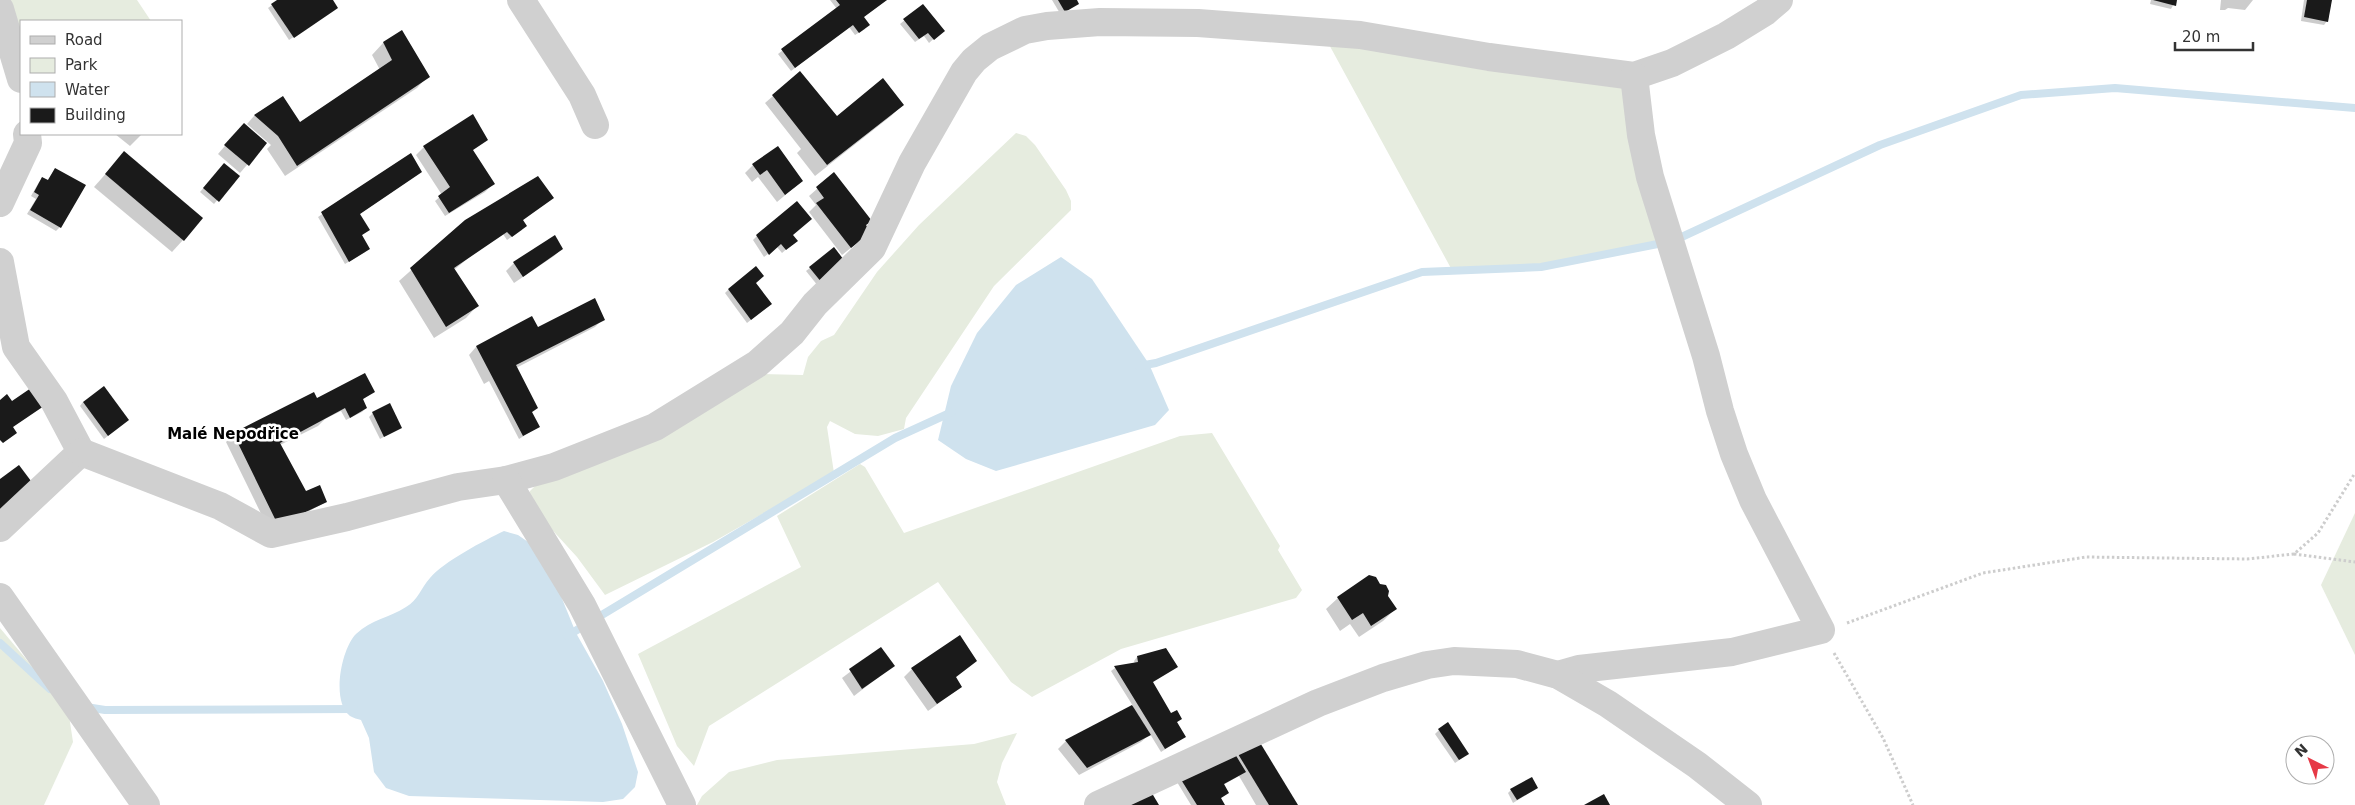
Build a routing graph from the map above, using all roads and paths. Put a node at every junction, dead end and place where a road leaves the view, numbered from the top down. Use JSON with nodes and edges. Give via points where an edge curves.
{"nodes":[{"id":1,"x":521,"y":0,"type":"edge"},
{"id":2,"x":1779,"y":0,"type":"edge"},
{"id":3,"x":0,"y":9,"type":"edge"},
{"id":4,"x":20,"y":76,"type":"edge"},
{"id":5,"x":1634,"y":76,"type":"junction"},
{"id":6,"x":595,"y":125,"type":"dead end"},
{"id":7,"x":27,"y":135,"type":"edge"},
{"id":8,"x":0,"y":203,"type":"edge"},
{"id":9,"x":0,"y":262,"type":"edge"},
{"id":10,"x":81,"y":452,"type":"junction"},
{"id":11,"x":2355,"y":473,"type":"edge"},
{"id":12,"x":506,"y":480,"type":"junction"},
{"id":13,"x":0,"y":528,"type":"edge"},
{"id":14,"x":2294,"y":554,"type":"junction"},
{"id":15,"x":2355,"y":562,"type":"edge"},
{"id":16,"x":0,"y":597,"type":"edge"},
{"id":17,"x":1821,"y":630,"type":"junction"},
{"id":18,"x":1558,"y":675,"type":"junction"},
{"id":19,"x":146,"y":805,"type":"edge"},
{"id":20,"x":682,"y":805,"type":"edge"},
{"id":21,"x":1098,"y":805,"type":"edge"},
{"id":22,"x":1748,"y":805,"type":"edge"},
{"id":23,"x":1913,"y":805,"type":"edge"}],
"edges":[{"from":1,"to":6,"type":"street","via":[[582,95]]},
{"from":2,"to":5,"type":"street","via":[[1726,36],[1672,63]]},
{"from":3,"to":4,"type":"street"},
{"from":5,"to":12,"type":"street","via":[[1489,57],[1360,35],[1198,23],[1100,22],[1025,30],[990,47],[964,72],[912,163],[872,248],[815,304],[792,333],[757,364],[655,427],[554,467]]},
{"from":5,"to":17,"type":"street","via":[[1650,177],[1731,446],[1753,500]]},
{"from":7,"to":8,"type":"street","via":[[28,143]]},
{"from":9,"to":10,"type":"street","via":[[16,347],[54,401]]},
{"from":10,"to":12,"type":"street","via":[[220,506],[271,534],[458,487]]},
{"from":10,"to":13,"type":"street"},
{"from":11,"to":14,"type":"path","via":[[2318,533]]},
{"from":12,"to":20,"type":"street","via":[[582,605]]},
{"from":14,"to":15,"type":"path"},
{"from":14,"to":17,"type":"path","via":[[2247,559],[2086,557],[1983,573]]},
{"from":16,"to":19,"type":"street"},
{"from":17,"to":18,"type":"street","via":[[1732,652],[1579,669]]},
{"from":17,"to":23,"type":"path","via":[[1883,738]]},
{"from":18,"to":21,"type":"street","via":[[1517,664],[1482,661],[1454,660],[1418,668],[1318,703]]},
{"from":18,"to":22,"type":"street","via":[[1608,704],[1697,764]]}]}
